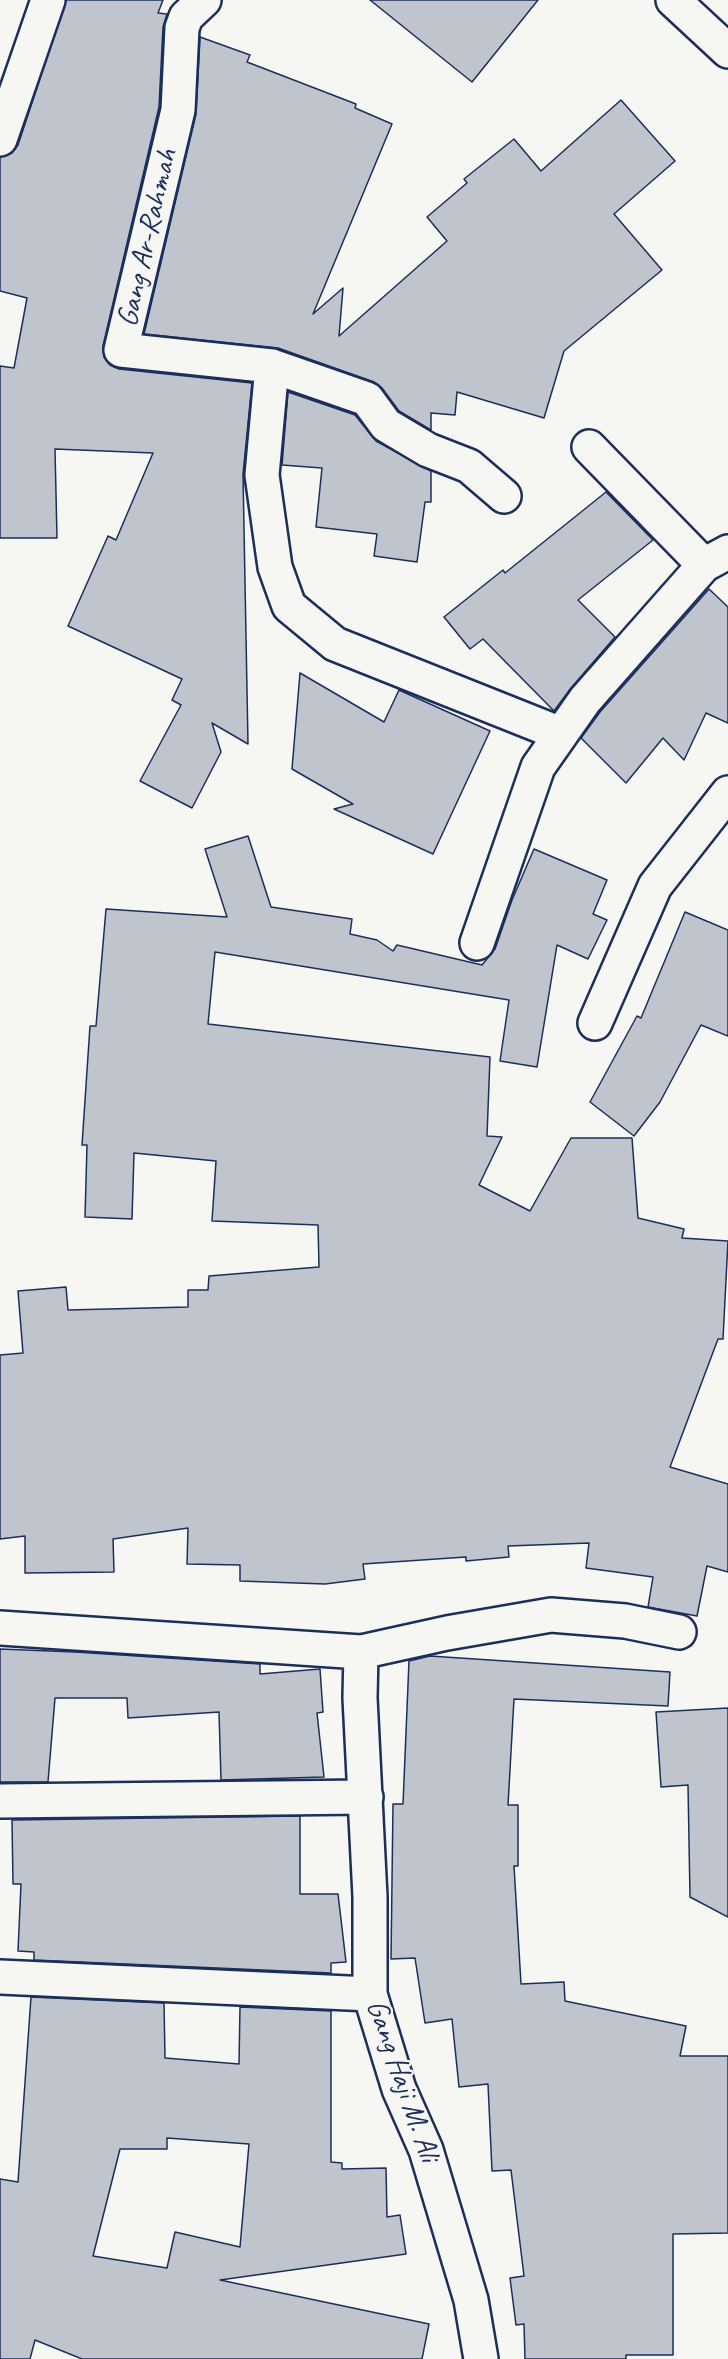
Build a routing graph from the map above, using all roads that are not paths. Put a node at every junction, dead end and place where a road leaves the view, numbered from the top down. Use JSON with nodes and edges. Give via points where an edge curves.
{"nodes":[{"id":1,"x":48,"y":0,"type":"edge"},
{"id":2,"x":673,"y":0,"type":"edge"},
{"id":3,"x":195,"y":8,"type":"edge"},
{"id":4,"x":728,"y":51,"type":"edge"},
{"id":5,"x":0,"y":139,"type":"edge"},
{"id":6,"x":272,"y":366,"type":"junction"},
{"id":7,"x":590,"y":447,"type":"dead end"},
{"id":8,"x":504,"y":496,"type":"dead end"},
{"id":9,"x":716,"y":559,"type":"edge"},
{"id":10,"x":561,"y":734,"type":"junction"},
{"id":11,"x":728,"y":793,"type":"edge"},
{"id":12,"x":477,"y":943,"type":"dead end"},
{"id":13,"x":595,"y":1023,"type":"dead end"},
{"id":14,"x":0,"y":1628,"type":"edge"},
{"id":15,"x":680,"y":1632,"type":"dead end"},
{"id":16,"x":361,"y":1652,"type":"junction"},
{"id":17,"x":366,"y":1797,"type":"junction"},
{"id":18,"x":0,"y":1801,"type":"edge"},
{"id":19,"x":0,"y":1977,"type":"edge"},
{"id":20,"x":370,"y":1994,"type":"junction"},
{"id":21,"x":481,"y":2359,"type":"edge"}],
"edges":[{"from":1,"to":5,"type":"street"},
{"from":2,"to":4,"type":"street"},
{"from":3,"to":6,"type":"street","name":"Gang Ar-Rahmah","via":[[182,28],[178,110],[121,350]]},
{"from":6,"to":8,"type":"street","name":"Gang Ar-Rahmah","via":[[367,399],[386,425],[428,450],[469,466]]},
{"from":6,"to":10,"type":"street","via":[[262,475],[275,567],[289,606],[335,644]]},
{"from":7,"to":9,"type":"street"},
{"from":9,"to":10,"type":"street","via":[[585,700]]},
{"from":10,"to":12,"type":"street","via":[[538,767]]},
{"from":11,"to":13,"type":"street","via":[[655,886]]},
{"from":14,"to":16,"type":"street"},
{"from":15,"to":16,"type":"street","via":[[625,1621],[551,1615]]},
{"from":16,"to":17,"type":"street","name":"Gang Haji M. Ali"},
{"from":17,"to":18,"type":"street"},
{"from":17,"to":20,"type":"street","name":"Gang Haji M. Ali"},
{"from":19,"to":20,"type":"street"},
{"from":20,"to":21,"type":"street","name":"Gang Haji M. Ali","via":[[399,2089],[426,2150],[471,2300]]}]}
